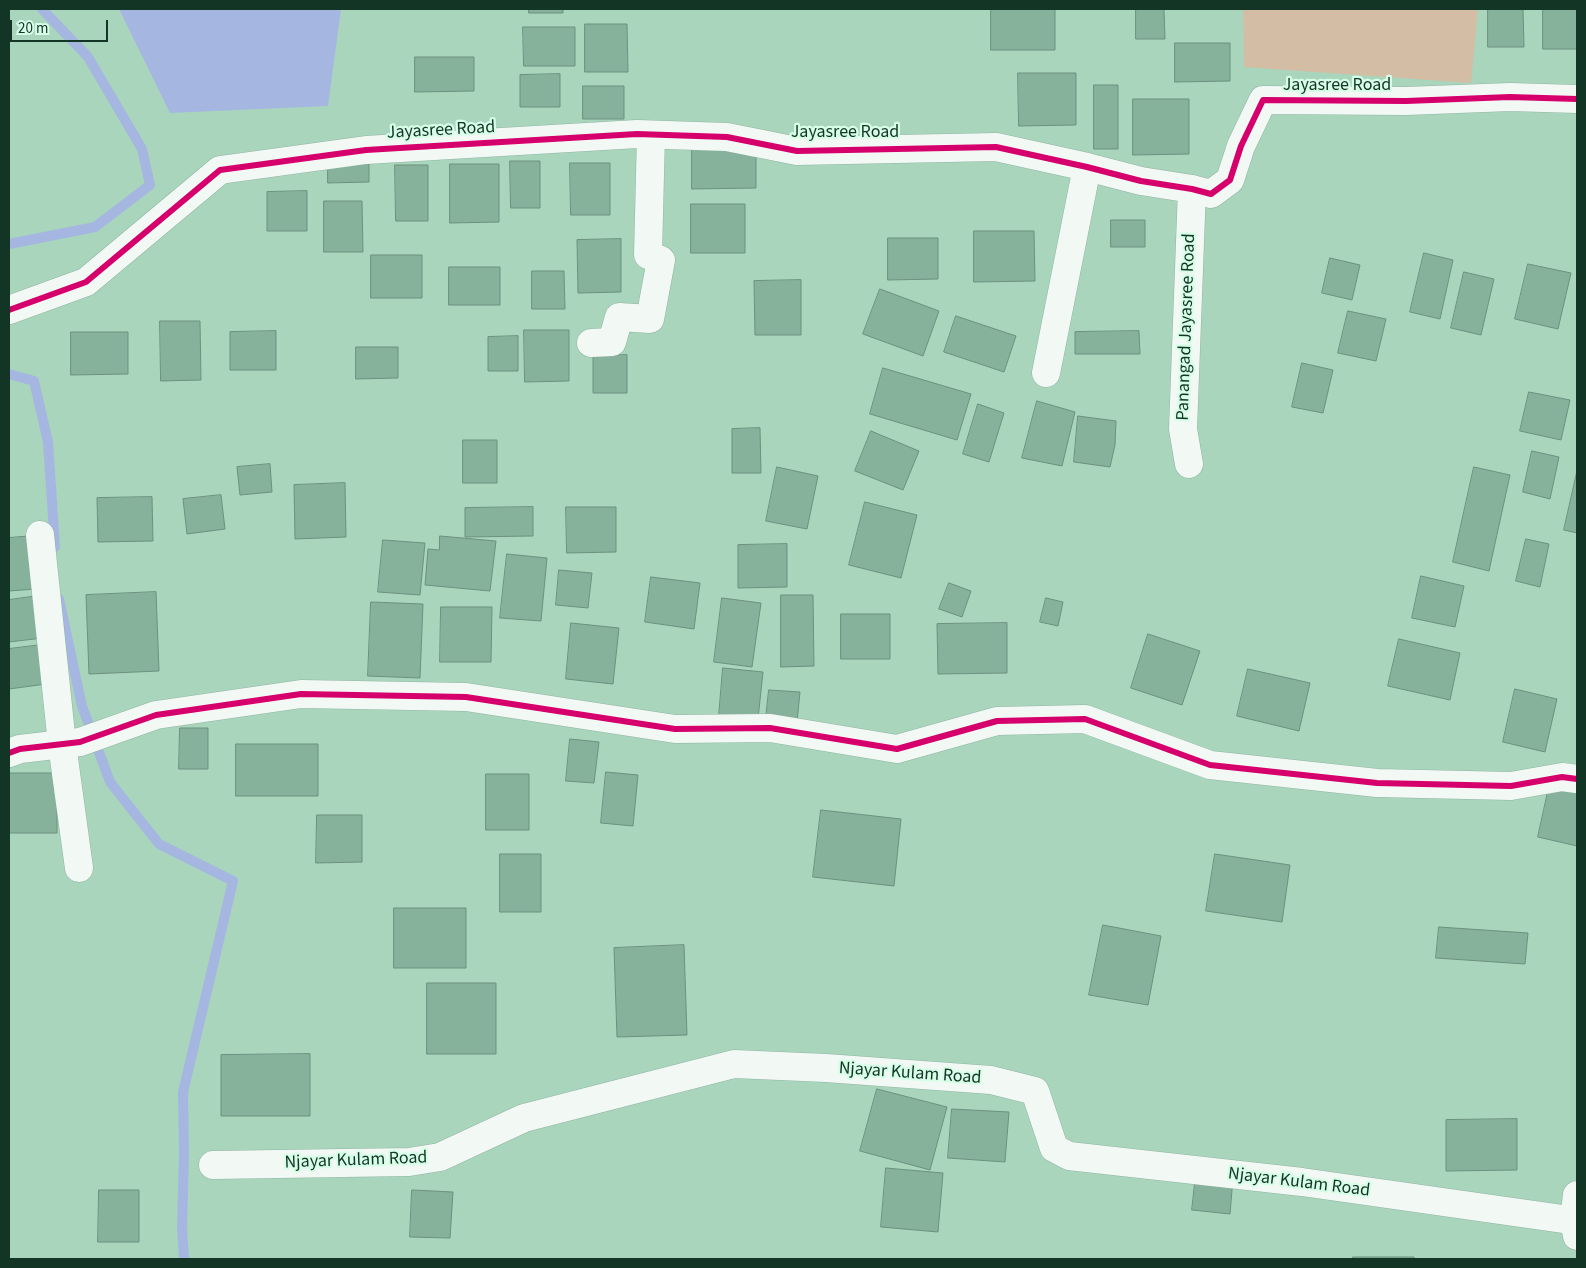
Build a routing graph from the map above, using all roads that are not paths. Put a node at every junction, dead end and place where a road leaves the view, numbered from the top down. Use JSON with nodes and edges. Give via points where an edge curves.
{"nodes":[{"id":1,"x":1577,"y":99,"type":"edge"},
{"id":2,"x":651,"y":135,"type":"junction"},
{"id":3,"x":1087,"y":166,"type":"junction"},
{"id":4,"x":1192,"y":189,"type":"junction"},
{"id":5,"x":9,"y":310,"type":"edge"},
{"id":6,"x":591,"y":343,"type":"dead end"},
{"id":7,"x":1046,"y":373,"type":"dead end"},
{"id":8,"x":1189,"y":464,"type":"dead end"},
{"id":9,"x":40,"y":535,"type":"dead end"},
{"id":10,"x":71,"y":743,"type":"junction"},
{"id":11,"x":9,"y":753,"type":"edge"},
{"id":12,"x":1577,"y":779,"type":"edge"},
{"id":13,"x":79,"y":868,"type":"dead end"},
{"id":14,"x":213,"y":1165,"type":"dead end"},
{"id":15,"x":1576,"y":1218,"type":"edge"}],
"edges":[{"from":1,"to":4,"type":"street","name":"Jayasree Road","via":[[1263,100],[1241,146],[1230,180],[1211,194]]},
{"from":2,"to":3,"type":"street","name":"Jayasree Road","via":[[727,137],[797,151],[996,147]]},
{"from":2,"to":5,"type":"street","name":"Jayasree Road","via":[[366,150],[220,170],[86,282]]},
{"from":2,"to":6,"type":"street","via":[[648,255],[661,260],[650,318],[619,317],[612,342]]},
{"from":3,"to":4,"type":"street","name":"Jayasree Road","via":[[1140,181]]},
{"from":3,"to":7,"type":"street"},
{"from":4,"to":8,"type":"street","name":"Panangad Jayasree Road","via":[[1183,429]]},
{"from":9,"to":10,"type":"street"},
{"from":10,"to":11,"type":"street"},
{"from":10,"to":12,"type":"street","via":[[156,715],[301,694],[466,697],[675,729],[770,728],[897,749],[997,721],[1085,718],[1210,765],[1377,783],[1511,786],[1562,777]]},
{"from":10,"to":13,"type":"street"},
{"from":14,"to":15,"type":"street","name":"Njayar Kulam Road","via":[[410,1162],[440,1157],[524,1118],[734,1064],[991,1080],[1034,1091],[1054,1148],[1068,1156],[1302,1182]]}]}
